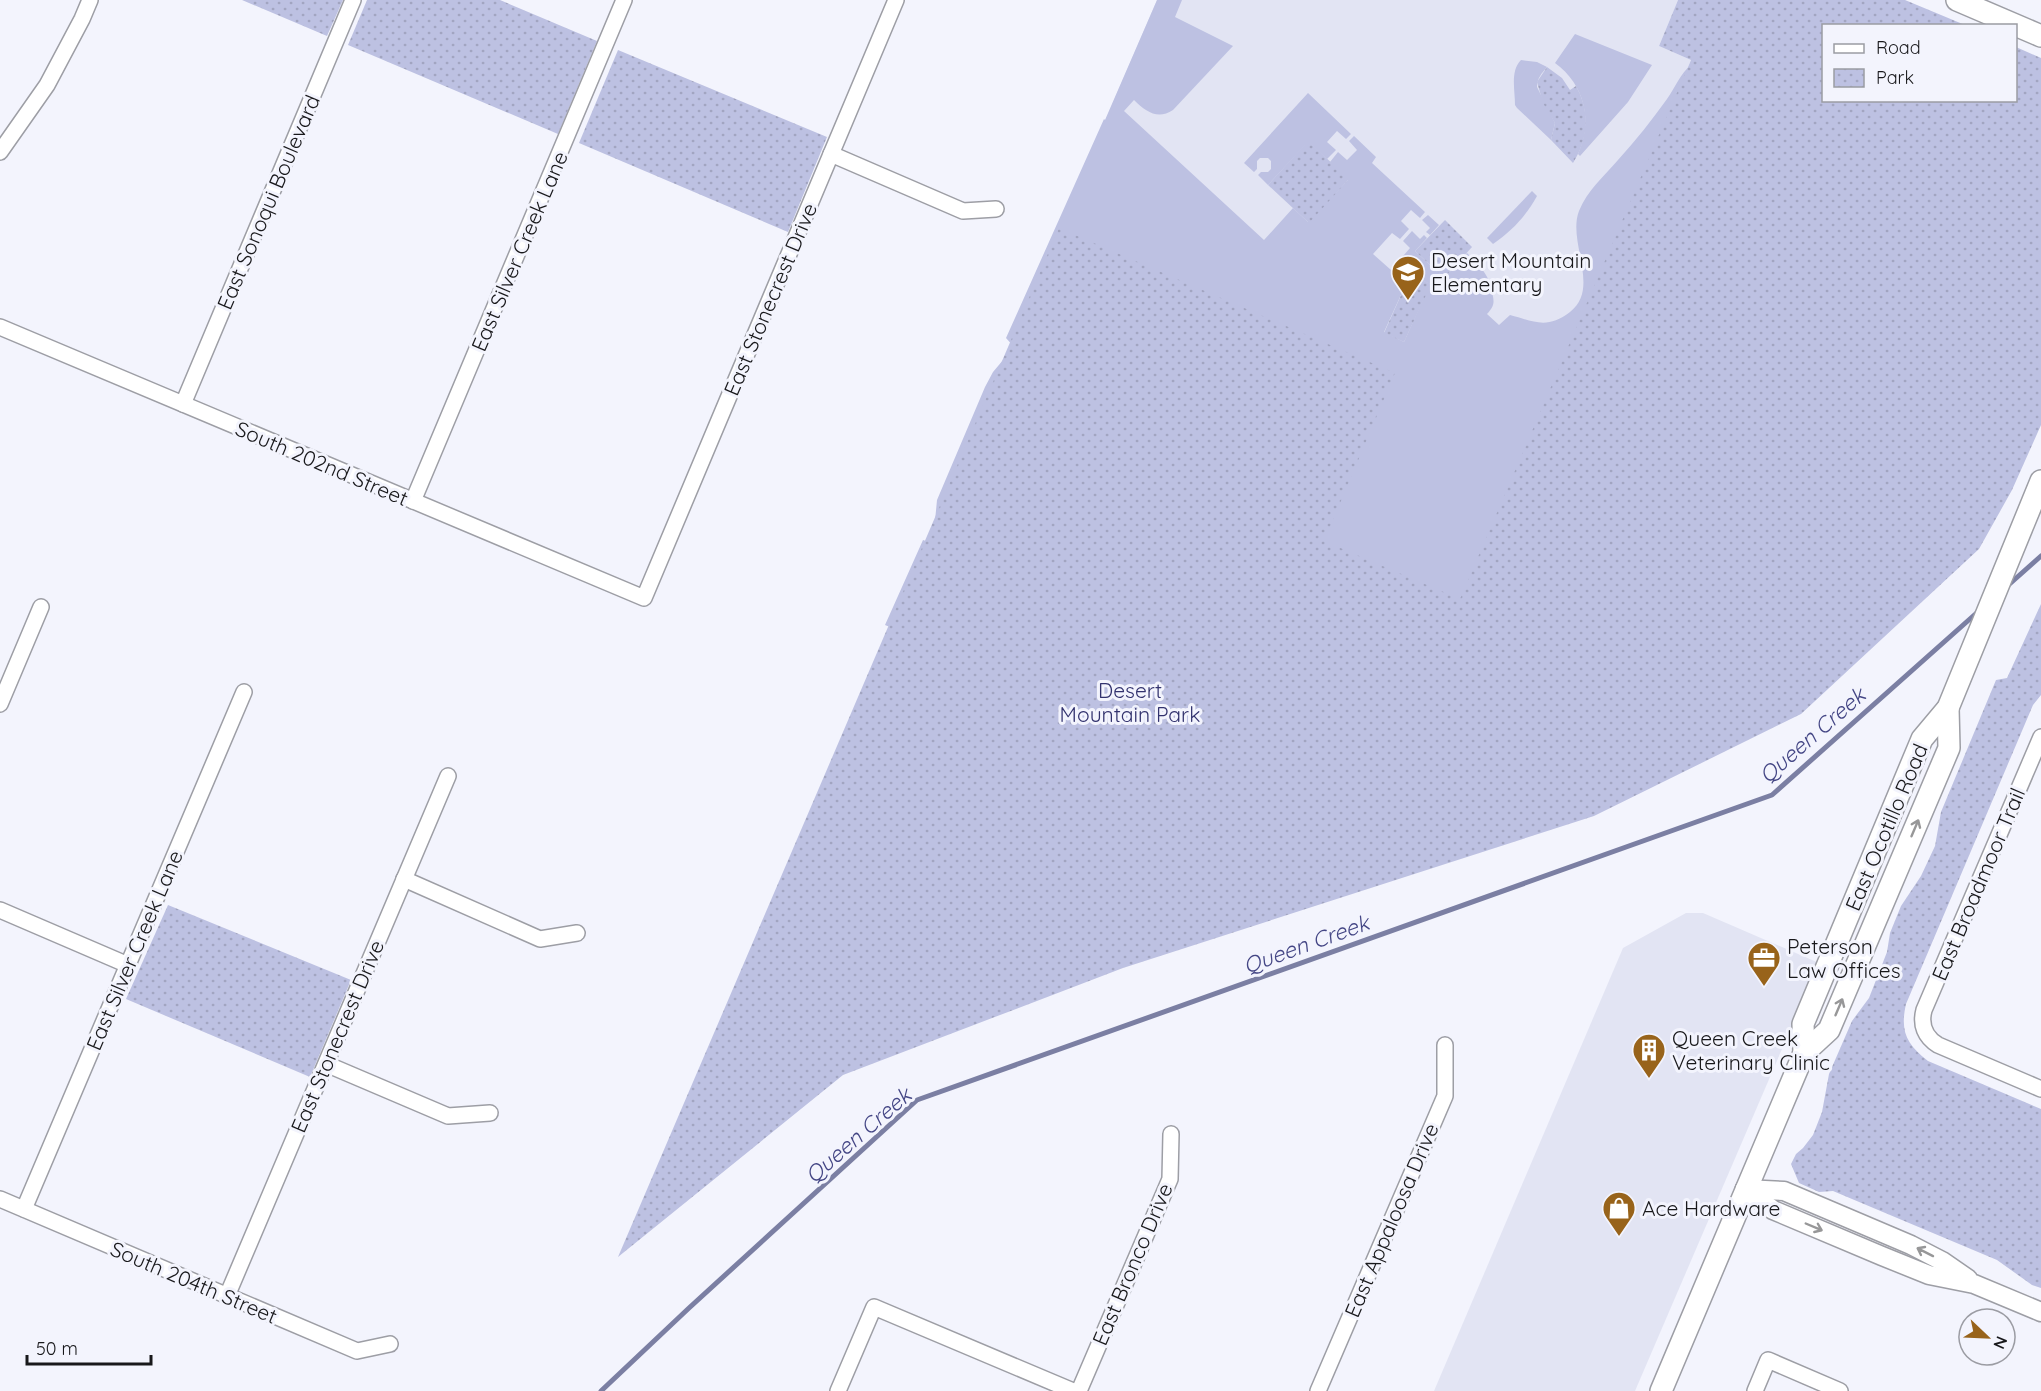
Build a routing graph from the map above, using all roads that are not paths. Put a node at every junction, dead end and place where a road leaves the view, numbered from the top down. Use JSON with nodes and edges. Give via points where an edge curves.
{"nodes":[{"id":1,"x":90,"y":0,"type":"edge"},
{"id":2,"x":353,"y":0,"type":"edge"},
{"id":3,"x":624,"y":0,"type":"edge"},
{"id":4,"x":896,"y":0,"type":"edge"},
{"id":5,"x":1958,"y":0,"type":"edge"},
{"id":6,"x":2013,"y":24,"type":"edge"},
{"id":7,"x":2017,"y":26,"type":"edge"},
{"id":8,"x":2041,"y":36,"type":"edge"},
{"id":9,"x":0,"y":152,"type":"edge"},
{"id":10,"x":831,"y":154,"type":"junction"},
{"id":11,"x":996,"y":209,"type":"dead end"},
{"id":12,"x":0,"y":327,"type":"edge"},
{"id":13,"x":183,"y":404,"type":"junction"},
{"id":14,"x":2041,"y":481,"type":"edge"},
{"id":15,"x":413,"y":501,"type":"junction"},
{"id":16,"x":644,"y":598,"type":"joint"},
{"id":17,"x":41,"y":607,"type":"dead end"},
{"id":18,"x":244,"y":692,"type":"dead end"},
{"id":19,"x":0,"y":704,"type":"edge"},
{"id":20,"x":2041,"y":737,"type":"edge"},
{"id":21,"x":448,"y":776,"type":"dead end"},
{"id":22,"x":404,"y":879,"type":"junction"},
{"id":23,"x":0,"y":910,"type":"edge"},
{"id":24,"x":578,"y":933,"type":"dead end"},
{"id":25,"x":128,"y":965,"type":"junction"},
{"id":26,"x":1445,"y":1045,"type":"dead end"},
{"id":27,"x":326,"y":1064,"type":"junction"},
{"id":28,"x":2041,"y":1089,"type":"edge"},
{"id":29,"x":490,"y":1113,"type":"dead end"},
{"id":30,"x":1171,"y":1134,"type":"dead end"},
{"id":31,"x":1745,"y":1189,"type":"junction"},
{"id":32,"x":0,"y":1199,"type":"edge"},
{"id":33,"x":24,"y":1209,"type":"junction"},
{"id":34,"x":227,"y":1296,"type":"junction"},
{"id":35,"x":2041,"y":1312,"type":"edge"},
{"id":36,"x":390,"y":1344,"type":"dead end"},
{"id":37,"x":838,"y":1391,"type":"edge"},
{"id":38,"x":1073,"y":1391,"type":"edge"},
{"id":39,"x":1079,"y":1391,"type":"edge"},
{"id":40,"x":1318,"y":1391,"type":"edge"},
{"id":41,"x":1661,"y":1391,"type":"edge"},
{"id":42,"x":1755,"y":1391,"type":"edge"},
{"id":43,"x":1840,"y":1391,"type":"edge"}],
"edges":[{"from":1,"to":9,"type":"street","via":[[47,85]]},
{"from":2,"to":13,"type":"street","name":"East Sonoqui Boulevard"},
{"from":3,"to":15,"type":"street","name":"East Silver Creek Lane"},
{"from":4,"to":10,"type":"street","name":"East Stonecrest Drive"},
{"from":5,"to":6,"type":"main road"},
{"from":7,"to":8,"type":"main road"},
{"from":10,"to":11,"type":"street","via":[[963,212]]},
{"from":10,"to":16,"type":"street","name":"East Stonecrest Drive"},
{"from":12,"to":13,"type":"street","name":"South 202nd Street"},
{"from":13,"to":15,"type":"street","name":"South 202nd Street"},
{"from":14,"to":31,"type":"main road","name":"East Ocotillo Road","via":[[1948,708],[1922,739],[1807,1013],[1803,1024],[1804,1053]]},
{"from":15,"to":16,"type":"street","name":"South 202nd Street"},
{"from":17,"to":19,"type":"street"},
{"from":18,"to":25,"type":"street","name":"East Silver Creek Lane"},
{"from":20,"to":28,"type":"street","name":"East Broadmoor Trail","via":[[1924,1010],[1922,1023],[1938,1045]]},
{"from":21,"to":22,"type":"street","name":"East Stonecrest Drive"},
{"from":22,"to":24,"type":"street","via":[[540,939]]},
{"from":22,"to":27,"type":"street","name":"East Stonecrest Drive"},
{"from":23,"to":25,"type":"street"},
{"from":25,"to":33,"type":"street","name":"East Silver Creek Lane"},
{"from":26,"to":40,"type":"street","name":"East Appaloosa Drive","via":[[1445,1095]]},
{"from":27,"to":29,"type":"street","via":[[448,1116]]},
{"from":27,"to":34,"type":"street","name":"East Stonecrest Drive"},
{"from":30,"to":39,"type":"street","name":"East Bronco Drive","via":[[1170,1179]]},
{"from":31,"to":35,"type":"street","via":[[1784,1191],[1911,1245],[1974,1284]]},
{"from":31,"to":41,"type":"main road","name":"East Ocotillo Road"},
{"from":32,"to":33,"type":"street","name":"South 204th Street"},
{"from":33,"to":34,"type":"street","name":"South 204th Street"},
{"from":34,"to":36,"type":"street","name":"South 204th Street","via":[[357,1351]]},
{"from":37,"to":38,"type":"street","via":[[874,1307]]},
{"from":42,"to":43,"type":"street","via":[[1768,1360]]}]}
